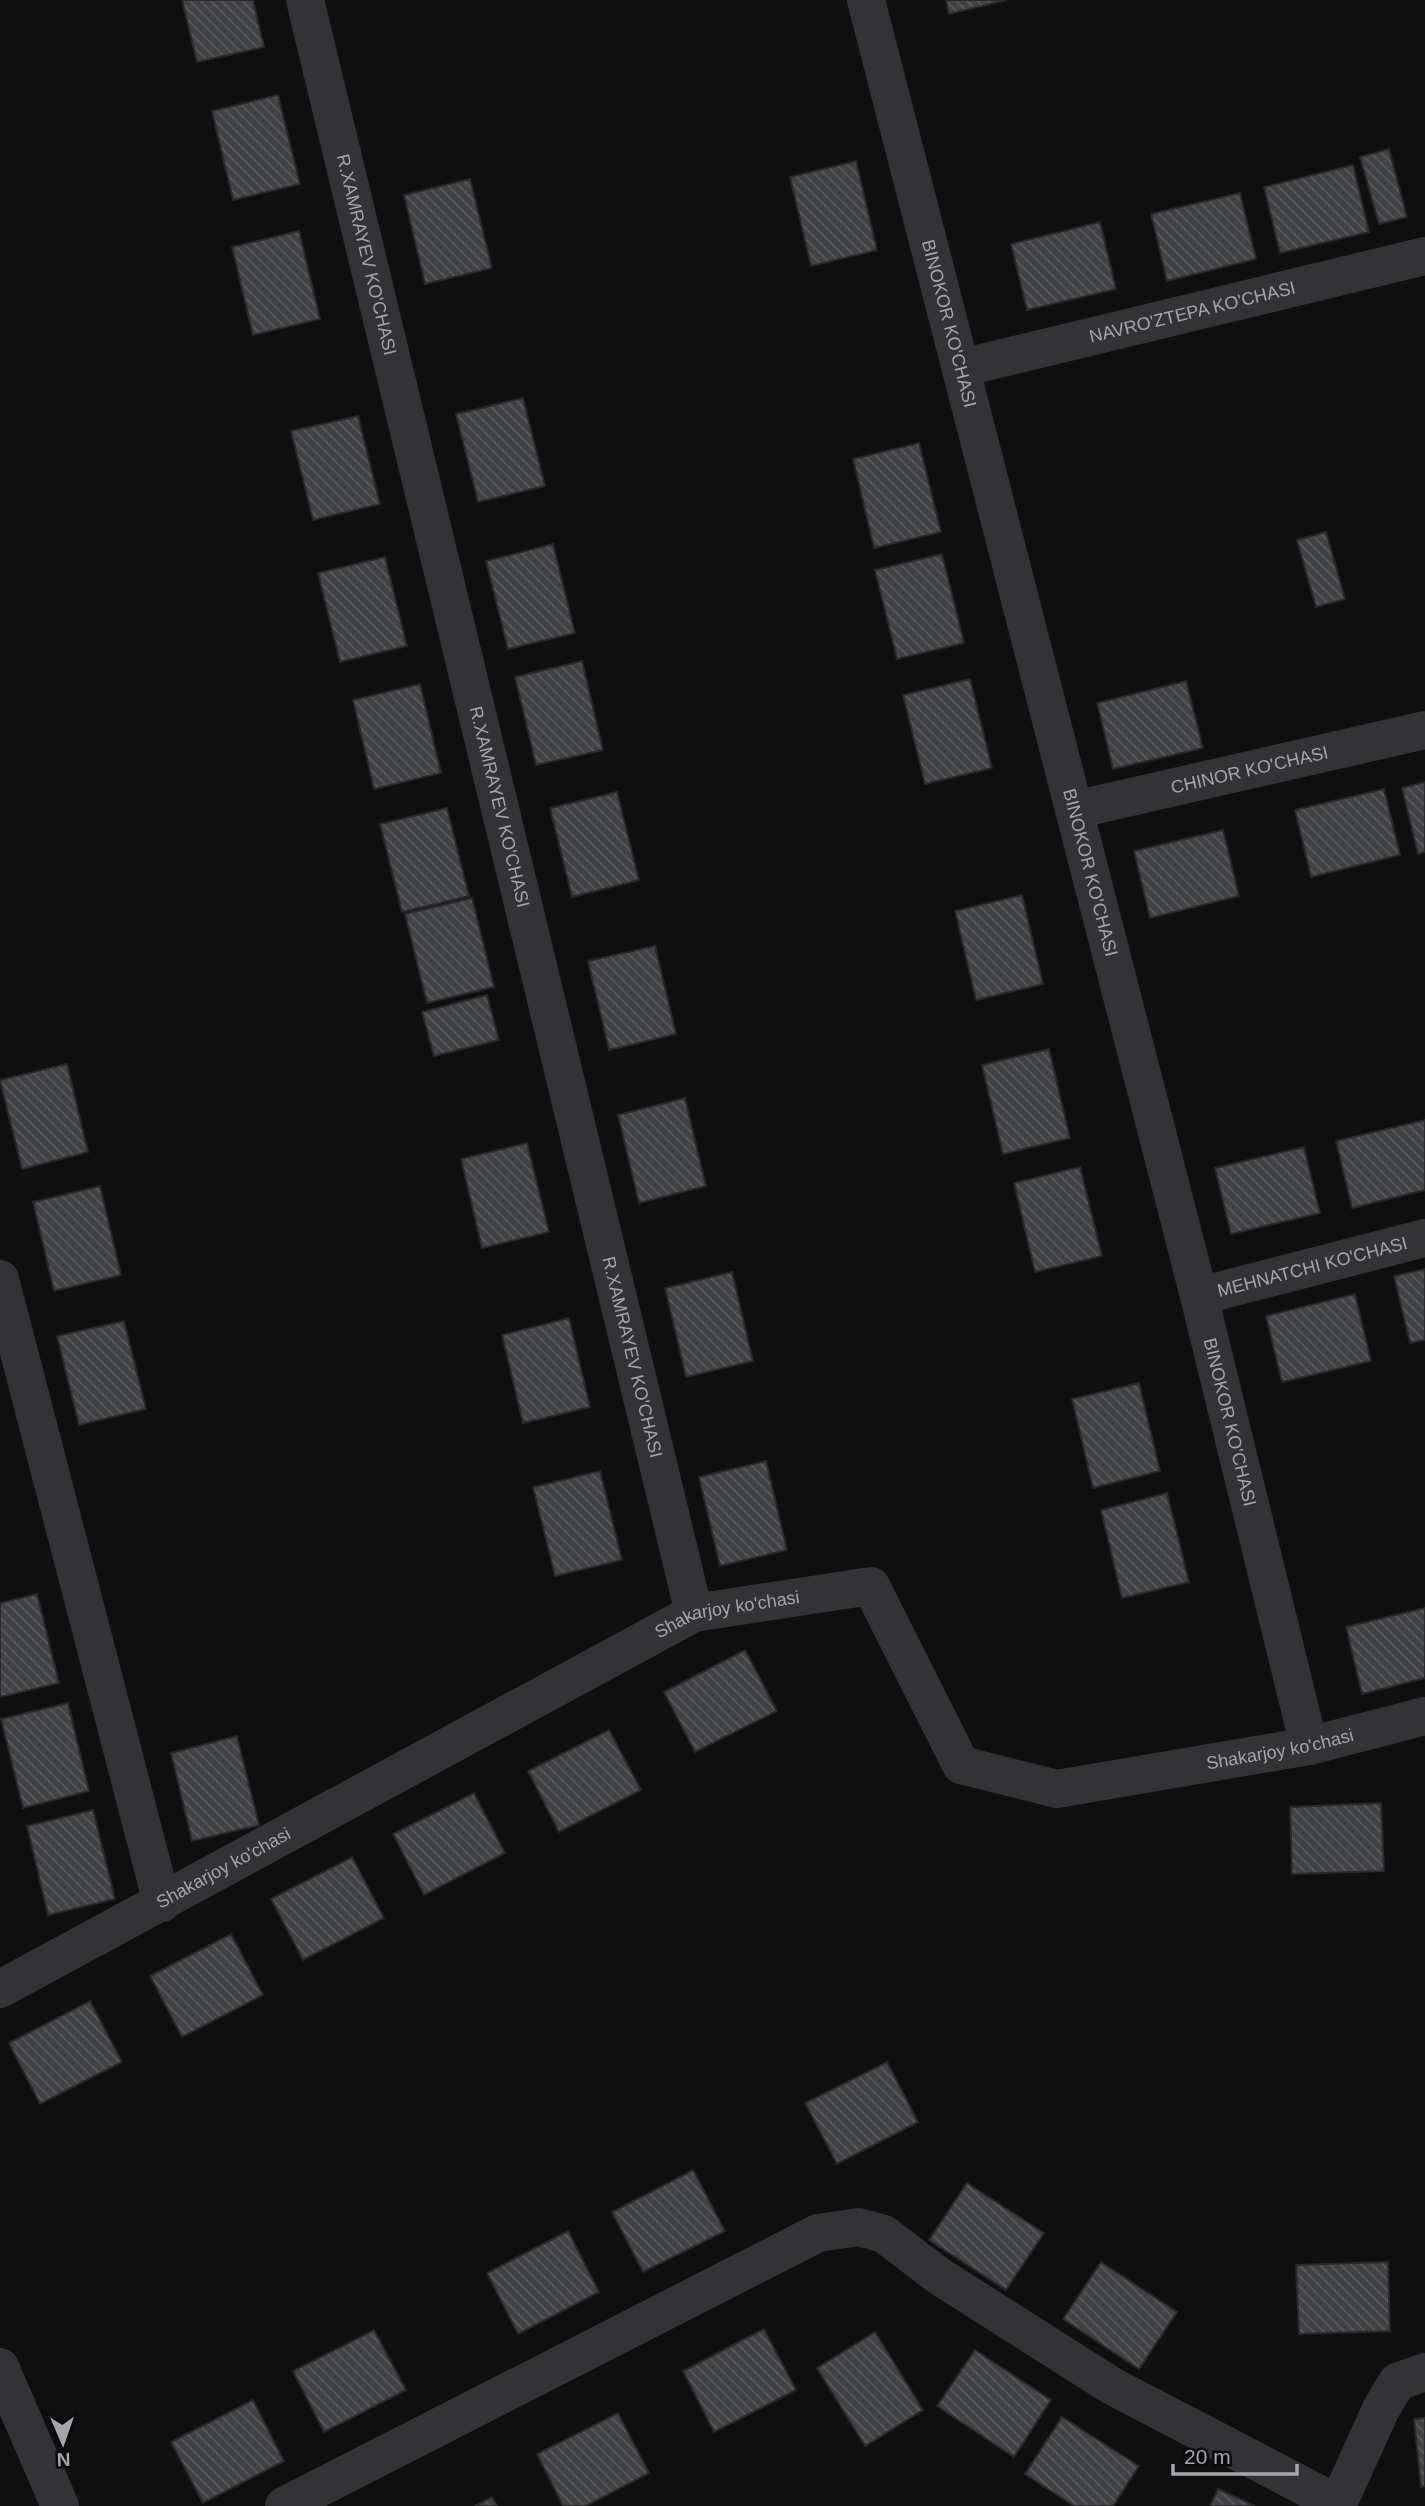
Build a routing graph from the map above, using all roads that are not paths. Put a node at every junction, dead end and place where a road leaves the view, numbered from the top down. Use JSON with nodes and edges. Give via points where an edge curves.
{"nodes":[{"id":1,"x":304,"y":0,"type":"edge"},
{"id":2,"x":866,"y":0,"type":"edge"},
{"id":3,"x":1425,"y":256,"type":"edge"},
{"id":4,"x":961,"y":368,"type":"junction"},
{"id":5,"x":1425,"y":730,"type":"edge"},
{"id":6,"x":1074,"y":810,"type":"junction"},
{"id":7,"x":1425,"y":1238,"type":"edge"},
{"id":8,"x":0,"y":1279,"type":"edge"},
{"id":9,"x":1199,"y":1296,"type":"junction"},
{"id":10,"x":694,"y":1613,"type":"junction"},
{"id":11,"x":1425,"y":1716,"type":"edge"},
{"id":12,"x":1309,"y":1746,"type":"junction"},
{"id":13,"x":162,"y":1903,"type":"junction"},
{"id":14,"x":0,"y":1989,"type":"edge"},
{"id":15,"x":0,"y":2367,"type":"edge"},
{"id":16,"x":1425,"y":2372,"type":"edge"},
{"id":17,"x":1337,"y":2505,"type":"edge"},
{"id":18,"x":60,"y":2506,"type":"edge"},
{"id":19,"x":284,"y":2506,"type":"edge"}],
"edges":[{"from":1,"to":10,"type":"street","name":"R.XAMRAYEV KO'CHASI"},
{"from":2,"to":4,"type":"street","name":"BINOKOR KO'CHASI"},
{"from":3,"to":4,"type":"street","name":"NAVRO'ZTEPA KO'CHASI"},
{"from":4,"to":6,"type":"street","name":"BINOKOR KO'CHASI"},
{"from":5,"to":6,"type":"street","name":"CHINOR KO'CHASI"},
{"from":6,"to":9,"type":"street","name":"BINOKOR KO'CHASI"},
{"from":7,"to":9,"type":"street","name":"MEHNATCHI KO'CHASI"},
{"from":8,"to":13,"type":"street"},
{"from":9,"to":12,"type":"street","name":"BINOKOR KO'CHASI"},
{"from":10,"to":12,"type":"street","name":"Shakarjoy ko'chasi","via":[[871,1586],[961,1765],[1056,1789]]},
{"from":10,"to":13,"type":"street","name":"Shakarjoy ko'chasi"},
{"from":11,"to":12,"type":"street","name":"Shakarjoy ko'chasi"},
{"from":13,"to":14,"type":"street","name":"Shakarjoy ko'chasi"},
{"from":15,"to":18,"type":"street"},
{"from":16,"to":17,"type":"street","via":[[1397,2382]]},
{"from":17,"to":19,"type":"street","via":[[1112,2386],[939,2276],[884,2234],[859,2227],[818,2234]]}]}
